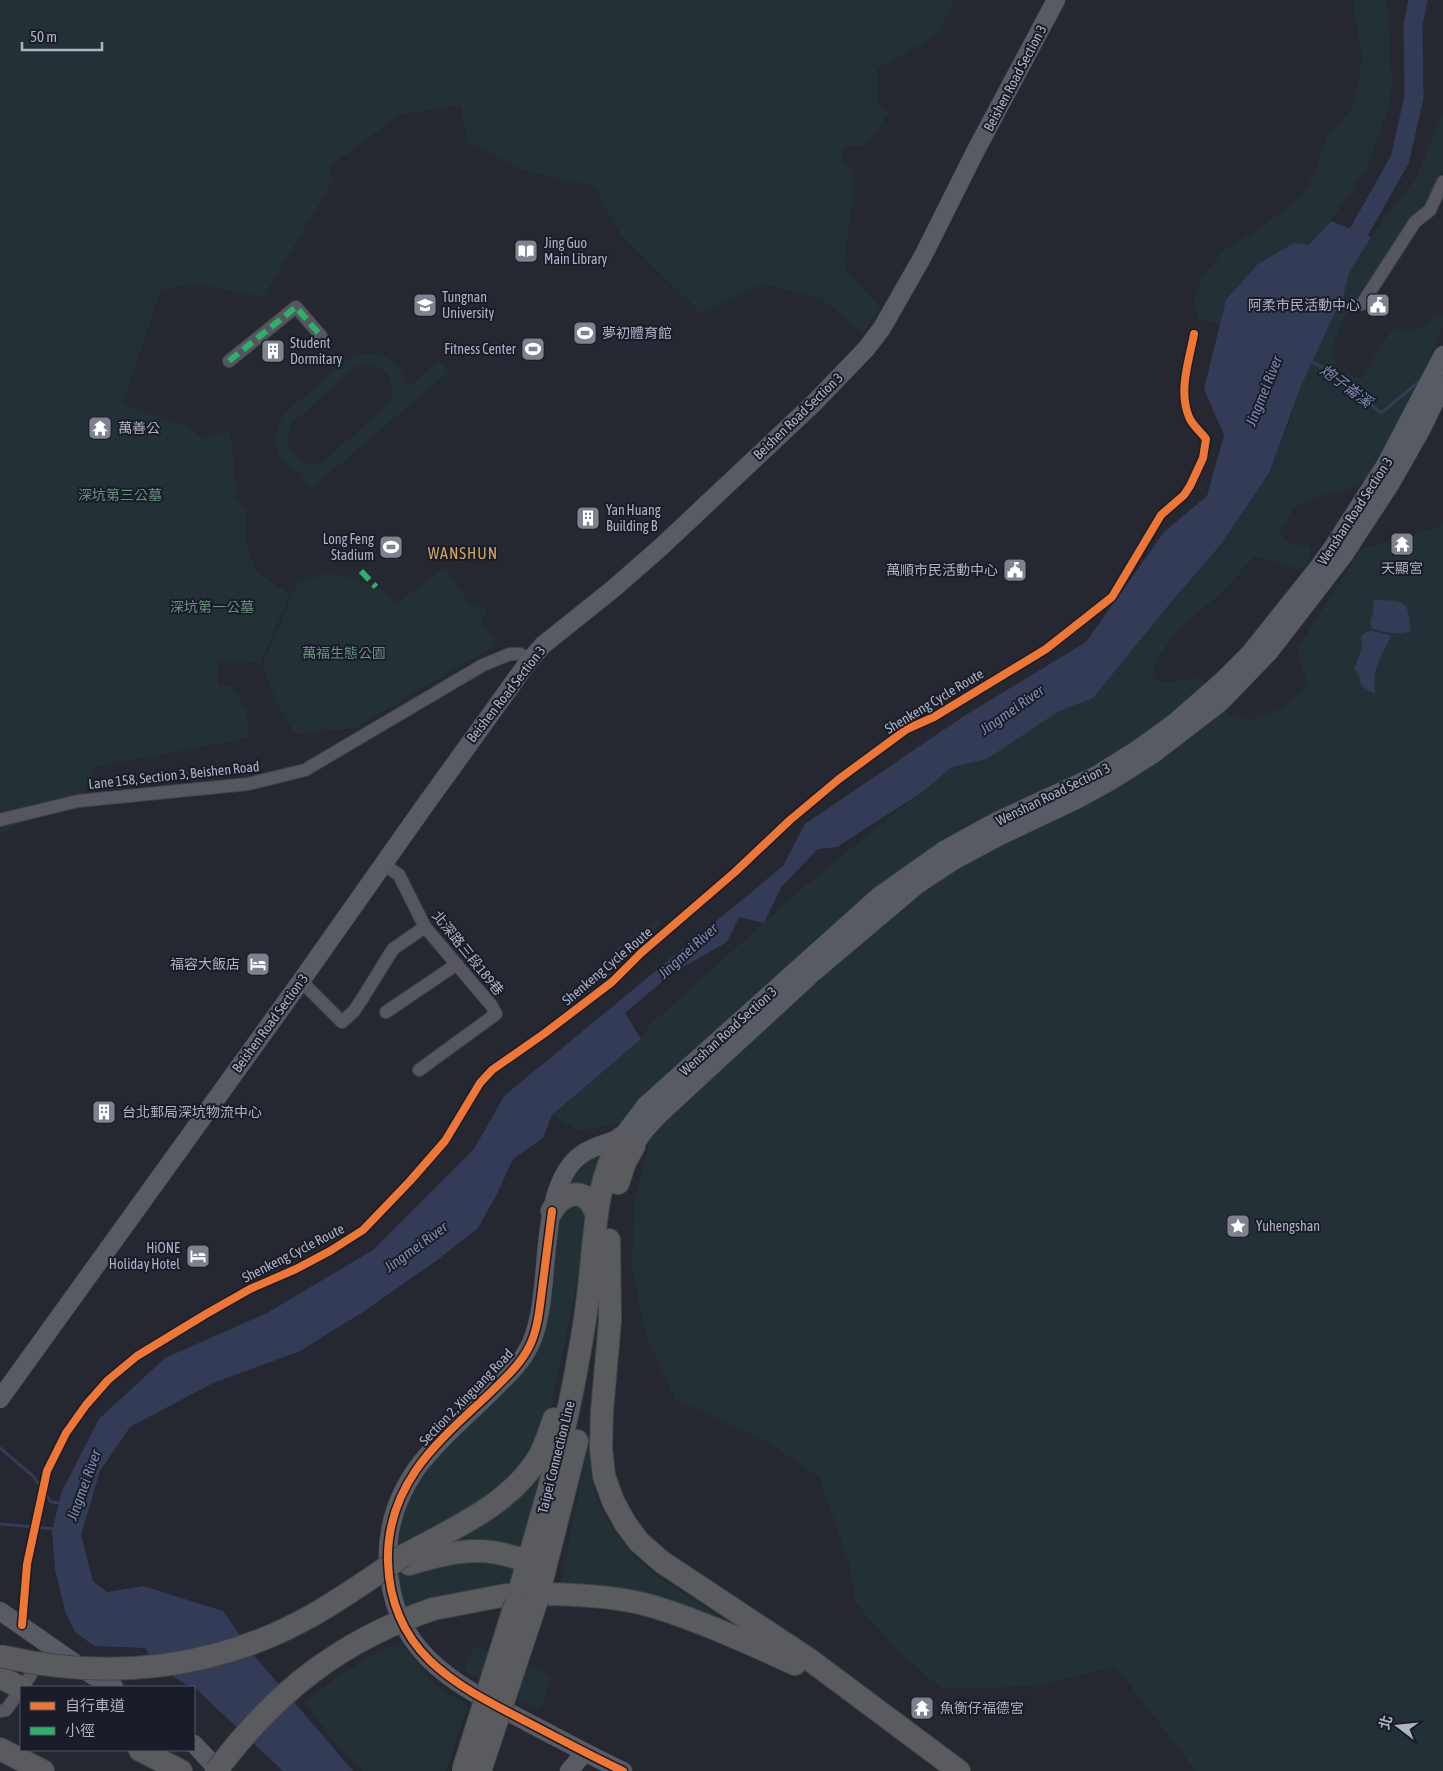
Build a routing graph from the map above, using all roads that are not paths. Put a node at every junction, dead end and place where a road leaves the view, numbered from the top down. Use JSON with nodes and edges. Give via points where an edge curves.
{"nodes":[{"id":1,"x":1056,"y":0,"type":"edge"},
{"id":2,"x":1443,"y":182,"type":"edge"},
{"id":3,"x":1362,"y":304,"type":"dead end"},
{"id":4,"x":321,"y":336,"type":"dead end"},
{"id":5,"x":229,"y":361,"type":"dead end"},
{"id":6,"x":1440,"y":361,"type":"edge"},
{"id":7,"x":1443,"y":385,"type":"edge"},
{"id":8,"x":1339,"y":551,"type":"junction"},
{"id":9,"x":528,"y":661,"type":"junction"},
{"id":10,"x":0,"y":820,"type":"edge"},
{"id":11,"x":383,"y":864,"type":"junction"},
{"id":12,"x":425,"y":927,"type":"junction"},
{"id":13,"x":457,"y":964,"type":"junction"},
{"id":14,"x":301,"y":980,"type":"junction"},
{"id":15,"x":386,"y":1012,"type":"dead end"},
{"id":16,"x":419,"y":1070,"type":"dead end"},
{"id":17,"x":627,"y":1142,"type":"junction"},
{"id":18,"x":552,"y":1211,"type":"junction"},
{"id":19,"x":596,"y":1214,"type":"junction"},
{"id":20,"x":609,"y":1240,"type":"junction"},
{"id":21,"x":589,"y":1290,"type":"junction"},
{"id":22,"x":0,"y":1399,"type":"edge"},
{"id":23,"x":405,"y":1560,"type":"junction"},
{"id":24,"x":537,"y":1566,"type":"junction"},
{"id":25,"x":527,"y":1598,"type":"junction"},
{"id":26,"x":0,"y":1611,"type":"edge"},
{"id":27,"x":49,"y":1644,"type":"junction"},
{"id":28,"x":0,"y":1656,"type":"edge"},
{"id":29,"x":0,"y":1677,"type":"edge"},
{"id":30,"x":23,"y":1686,"type":"edge"},
{"id":31,"x":112,"y":1686,"type":"edge"},
{"id":32,"x":20,"y":1687,"type":"edge"},
{"id":33,"x":20,"y":1691,"type":"edge"},
{"id":34,"x":866,"y":1703,"type":"junction"},
{"id":35,"x":0,"y":1712,"type":"edge"},
{"id":36,"x":195,"y":1745,"type":"edge"},
{"id":37,"x":0,"y":1749,"type":"edge"},
{"id":38,"x":142,"y":1751,"type":"edge"},
{"id":39,"x":585,"y":1752,"type":"junction"},
{"id":40,"x":0,"y":1758,"type":"edge"},
{"id":41,"x":20,"y":1771,"type":"edge"},
{"id":42,"x":43,"y":1771,"type":"edge"},
{"id":43,"x":181,"y":1771,"type":"edge"},
{"id":44,"x":217,"y":1771,"type":"edge"},
{"id":45,"x":462,"y":1771,"type":"edge"},
{"id":46,"x":480,"y":1771,"type":"edge"},
{"id":47,"x":569,"y":1771,"type":"edge"},
{"id":48,"x":623,"y":1771,"type":"edge"},
{"id":49,"x":959,"y":1771,"type":"edge"}],
"edges":[{"from":1,"to":9,"type":"main road","name":"Beishen Road Section 3","via":[[922,256],[882,328],[866,349],[814,403],[661,547],[543,644]]},
{"from":2,"to":3,"type":"street","via":[[1430,210],[1415,222]]},
{"from":4,"to":5,"type":"street","via":[[296,307]]},
{"from":6,"to":8,"type":"main road","name":"Wenshan Road Section 3"},
{"from":7,"to":8,"type":"main road","name":"Wenshan Road Section 3","via":[[1391,483]]},
{"from":8,"to":17,"type":"main road","name":"Wenshan Road Section 3","via":[[1317,570],[1250,653],[1240,673],[1138,749],[1095,776],[997,821],[944,850],[879,896],[646,1105]]},
{"from":9,"to":10,"type":"street","name":"Lane 158, Section 3, Beishen Road","via":[[520,654],[510,654],[483,665],[304,770],[248,784],[78,801]]},
{"from":9,"to":11,"type":"main road","name":"Beishen Road Section 3"},
{"from":11,"to":12,"type":"street","name":"北深路三段189巷","via":[[399,875]]},
{"from":11,"to":14,"type":"main road","name":"Beishen Road Section 3"},
{"from":12,"to":13,"type":"street","name":"北深路三段189巷"},
{"from":12,"to":14,"type":"street","via":[[393,949],[354,1011],[342,1022]]},
{"from":13,"to":15,"type":"street"},
{"from":13,"to":16,"type":"street","name":"北深路三段189巷","via":[[496,1014]]},
{"from":14,"to":22,"type":"main road","name":"Beishen Road Section 3"},
{"from":17,"to":18,"type":"main road","name":"Section 2, Xinguang Road","via":[[587,1151],[570,1166],[556,1191]]},
{"from":17,"to":19,"type":"highway","name":"Taipei Connection Line","via":[[607,1166]]},
{"from":17,"to":20,"type":"highway","name":"Taipei Connection Line","via":[[626,1162],[615,1192]]},
{"from":18,"to":19,"type":"highway","via":[[563,1198],[578,1195],[591,1202]]},
{"from":18,"to":39,"type":"main road","name":"Section 2, Xinguang Road","via":[[539,1312],[531,1343],[515,1368],[430,1451],[406,1486],[392,1523],[388,1571],[398,1614],[421,1652],[439,1670],[472,1693]]},
{"from":19,"to":21,"type":"highway","name":"Taipei Connection Line"},
{"from":20,"to":24,"type":"highway","name":"Taipei Connection Line","via":[[593,1363],[566,1488]]},
{"from":20,"to":34,"type":"highway","via":[[610,1321],[601,1448],[604,1476],[625,1523],[639,1542],[662,1562],[810,1660]]},
{"from":21,"to":23,"type":"highway","via":[[556,1415],[540,1455],[502,1498]]},
{"from":21,"to":24,"type":"highway","name":"Taipei Connection Line","via":[[578,1362]]},
{"from":23,"to":24,"type":"highway","via":[[465,1550],[491,1551],[509,1554]]},
{"from":23,"to":28,"type":"highway","bridge":true,"via":[[310,1616],[236,1650],[176,1664],[98,1670],[48,1666]]},
{"from":24,"to":25,"type":"highway","name":"Taipei Connection Line"},
{"from":25,"to":34,"type":"highway","via":[[572,1594],[654,1607],[728,1634],[807,1670]]},
{"from":25,"to":44,"type":"highway","bridge":true,"via":[[433,1609],[358,1641],[327,1660],[274,1704],[252,1725]]},
{"from":25,"to":45,"type":"highway","name":"Taipei Connection Line","bridge":true},
{"from":25,"to":46,"type":"highway","name":"Taipei Connection Line","bridge":true},
{"from":26,"to":27,"type":"main road"},
{"from":27,"to":30,"type":"street"},
{"from":27,"to":31,"type":"main road","bridge":true},
{"from":29,"to":32,"type":"highway"},
{"from":33,"to":35,"type":"street","via":[[6,1710]]},
{"from":34,"to":49,"type":"highway"},
{"from":36,"to":44,"type":"main road"},
{"from":37,"to":42,"type":"highway"},
{"from":38,"to":43,"type":"highway"},
{"from":39,"to":47,"type":"main road"},
{"from":39,"to":48,"type":"main road","name":"Section 2, Xinguang Road"},
{"from":40,"to":41,"type":"highway"}]}
